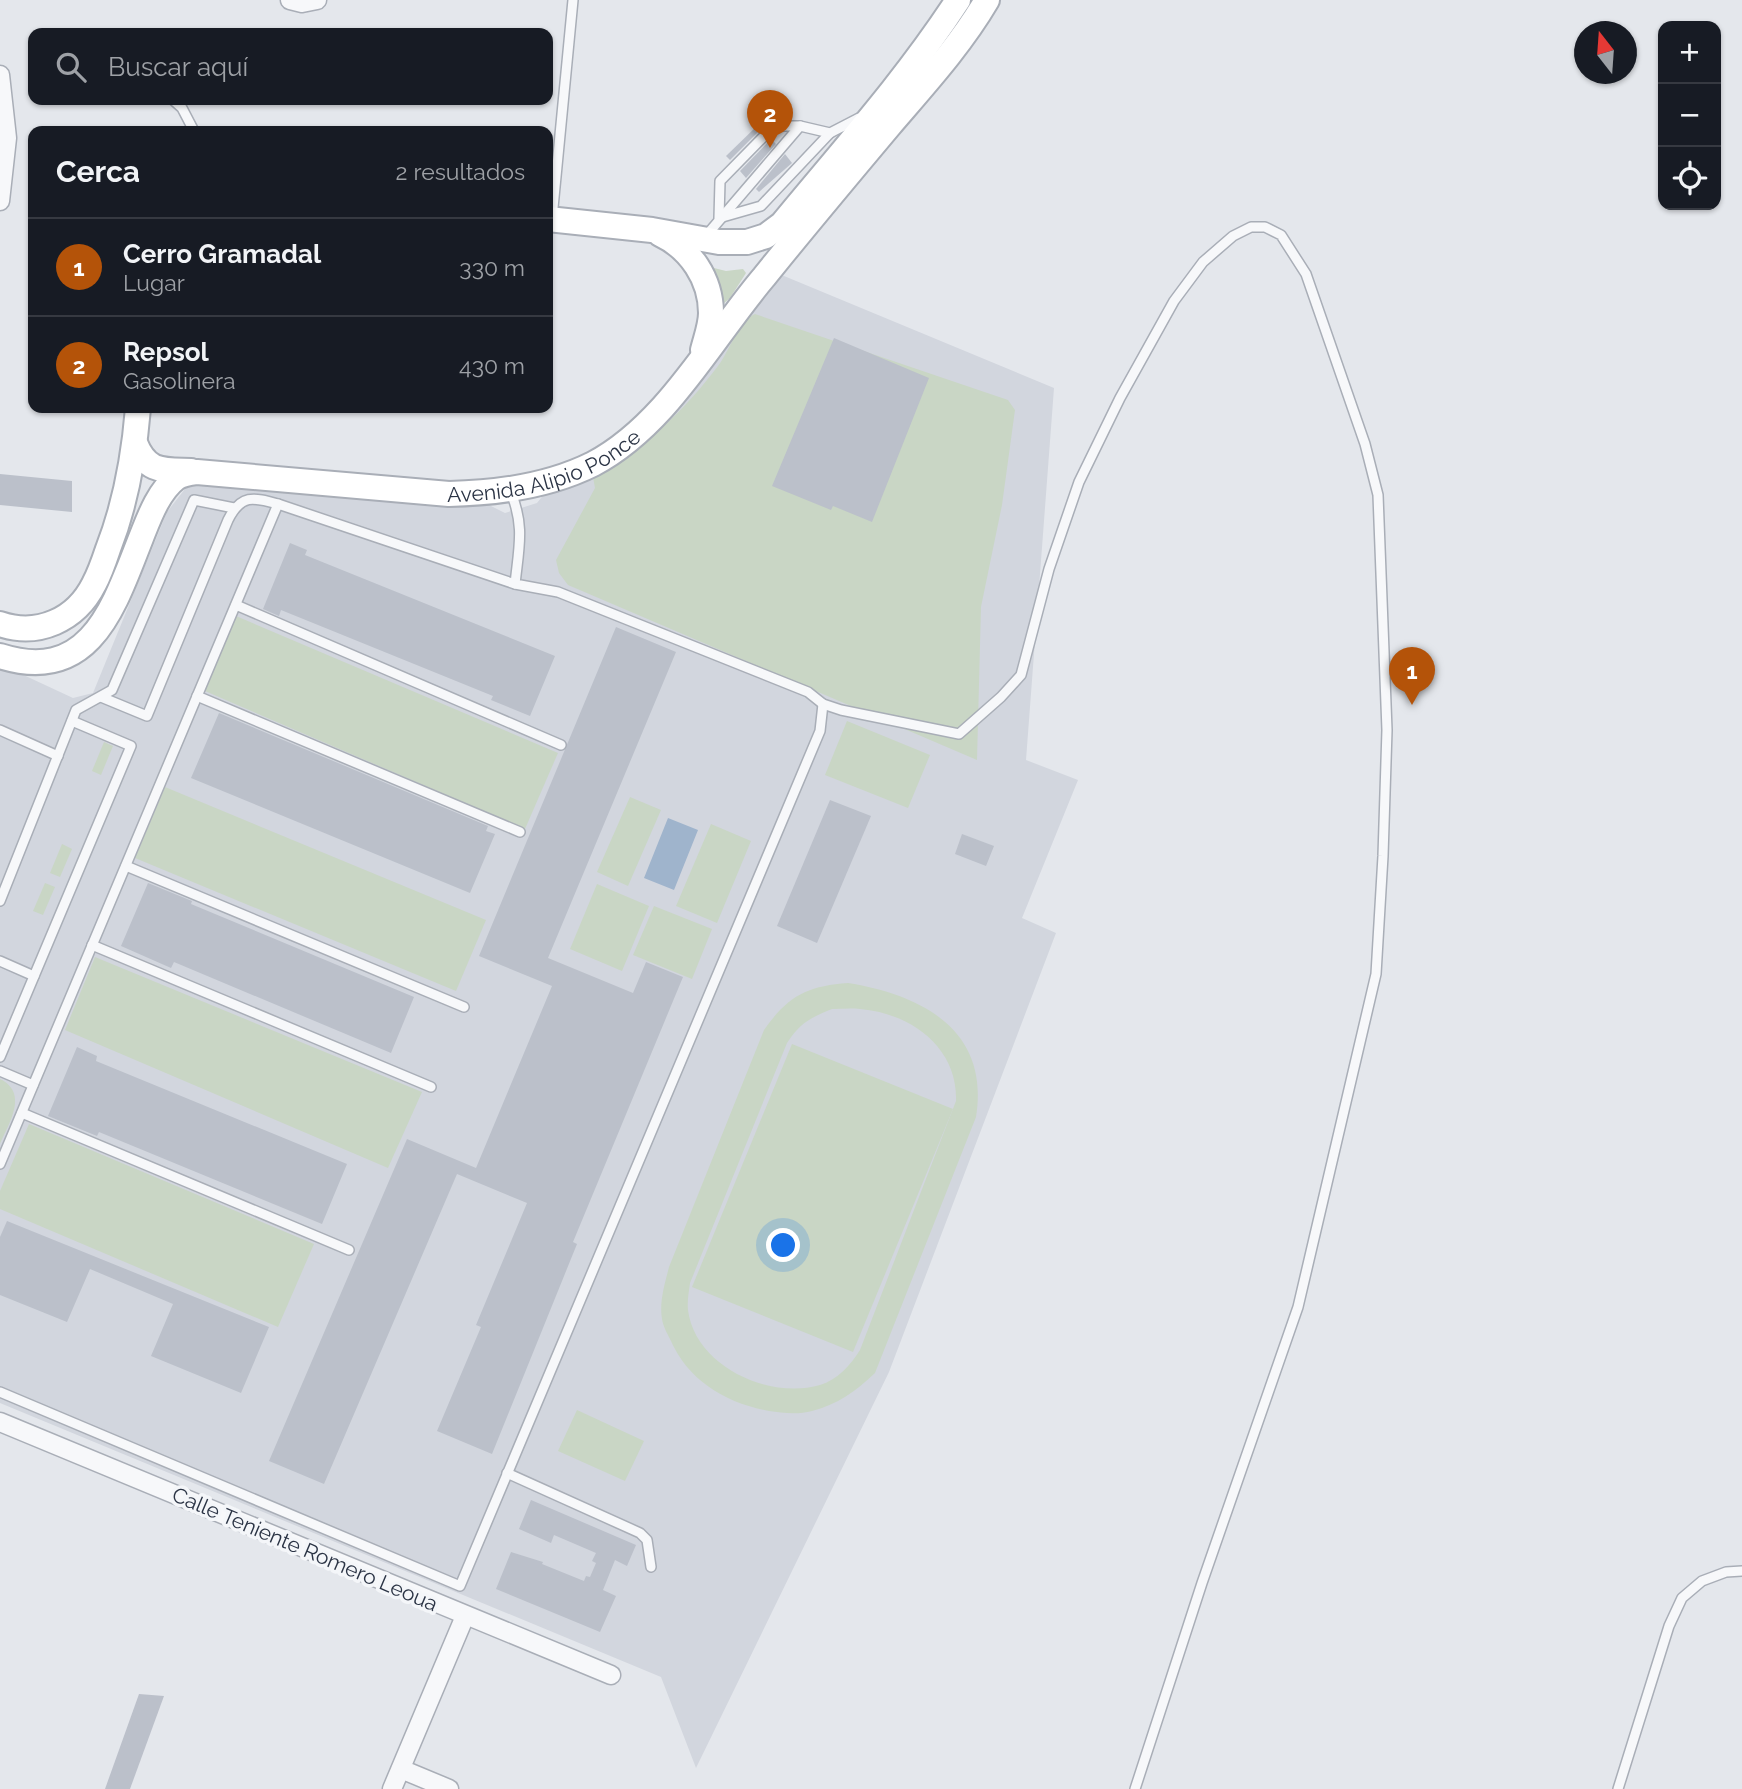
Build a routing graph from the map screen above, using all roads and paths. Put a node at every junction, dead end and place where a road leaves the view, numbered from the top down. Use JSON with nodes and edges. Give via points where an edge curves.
{"nodes":[{"id":1,"x":290,"y":0,"type":"edge"},
{"id":2,"x":317,"y":0,"type":"edge"},
{"id":3,"x":573,"y":0,"type":"edge"},
{"id":4,"x":958,"y":0,"type":"edge"},
{"id":5,"x":987,"y":0,"type":"edge"},
{"id":6,"x":0,"y":75,"type":"edge"},
{"id":7,"x":179,"y":105,"type":"edge"},
{"id":8,"x":883,"y":117,"type":"junction"},
{"id":9,"x":191,"y":126,"type":"edge"},
{"id":10,"x":800,"y":126,"type":"junction"},
{"id":11,"x":830,"y":133,"type":"junction"},
{"id":12,"x":553,"y":191,"type":"edge"},
{"id":13,"x":0,"y":201,"type":"edge"},
{"id":14,"x":719,"y":218,"type":"junction"},
{"id":15,"x":553,"y":220,"type":"edge"},
{"id":16,"x":652,"y":230,"type":"junction"},
{"id":17,"x":704,"y":238,"type":"junction"},
{"id":18,"x":700,"y":361,"type":"junction"},
{"id":19,"x":138,"y":413,"type":"edge"},
{"id":20,"x":135,"y":443,"type":"junction"},
{"id":21,"x":197,"y":472,"type":"junction"},
{"id":22,"x":510,"y":490,"type":"junction"},
{"id":23,"x":278,"y":504,"type":"junction"},
{"id":24,"x":234,"y":508,"type":"junction"},
{"id":25,"x":515,"y":583,"type":"junction"},
{"id":26,"x":236,"y":604,"type":"junction"},
{"id":27,"x":0,"y":624,"type":"edge"},
{"id":28,"x":0,"y":656,"type":"edge"},
{"id":29,"x":197,"y":696,"type":"junction"},
{"id":30,"x":101,"y":697,"type":"junction"},
{"id":31,"x":823,"y":704,"type":"junction"},
{"id":32,"x":72,"y":721,"type":"junction"},
{"id":33,"x":0,"y":730,"type":"edge"},
{"id":34,"x":561,"y":745,"type":"dead end"},
{"id":35,"x":58,"y":756,"type":"junction"},
{"id":36,"x":520,"y":832,"type":"dead end"},
{"id":37,"x":126,"y":866,"type":"junction"},
{"id":38,"x":0,"y":901,"type":"edge"},
{"id":39,"x":92,"y":945,"type":"junction"},
{"id":40,"x":0,"y":961,"type":"edge"},
{"id":41,"x":34,"y":976,"type":"junction"},
{"id":42,"x":464,"y":1007,"type":"dead end"},
{"id":43,"x":0,"y":1057,"type":"edge"},
{"id":44,"x":0,"y":1071,"type":"edge"},
{"id":45,"x":33,"y":1085,"type":"junction"},
{"id":46,"x":431,"y":1087,"type":"dead end"},
{"id":47,"x":22,"y":1113,"type":"junction"},
{"id":48,"x":0,"y":1164,"type":"edge"},
{"id":49,"x":349,"y":1250,"type":"dead end"},
{"id":50,"x":0,"y":1392,"type":"edge"},
{"id":51,"x":0,"y":1422,"type":"edge"},
{"id":52,"x":508,"y":1473,"type":"junction"},
{"id":53,"x":651,"y":1567,"type":"dead end"},
{"id":54,"x":1742,"y":1571,"type":"edge"},
{"id":55,"x":465,"y":1616,"type":"junction"},
{"id":56,"x":611,"y":1675,"type":"dead end"},
{"id":57,"x":401,"y":1769,"type":"junction"},
{"id":58,"x":392,"y":1789,"type":"edge"},
{"id":59,"x":449,"y":1789,"type":"edge"},
{"id":60,"x":1135,"y":1789,"type":"edge"},
{"id":61,"x":1618,"y":1789,"type":"edge"}],
"edges":[{"from":1,"to":2,"type":"street"},
{"from":3,"to":12,"type":"lane"},
{"from":4,"to":8,"type":"main road","name":"Avenida Alipio Ponce"},
{"from":5,"to":8,"type":"main road","name":"Avenida Alipio Ponce","via":[[933,76]]},
{"from":6,"to":13,"type":"street","via":[[7,138]]},
{"from":7,"to":9,"type":"lane"},
{"from":8,"to":11,"type":"lane"},
{"from":8,"to":17,"type":"main road","name":"Avenida Alipio Ponce","via":[[766,236],[747,242]]},
{"from":8,"to":18,"type":"main road","name":"Avenida Alipio Ponce"},
{"from":10,"to":11,"type":"lane"},
{"from":10,"to":14,"type":"lane"},
{"from":10,"to":14,"type":"lane","via":[[774,126],[720,181]]},
{"from":11,"to":14,"type":"lane","via":[[761,206]]},
{"from":14,"to":17,"type":"lane"},
{"from":15,"to":16,"type":"main road","name":"Avenida Alipio Ponce"},
{"from":16,"to":17,"type":"main road","name":"Avenida Alipio Ponce"},
{"from":16,"to":18,"type":"main road","via":[[675,241],[702,274],[711,316]]},
{"from":18,"to":22,"type":"main road","name":"Avenida Alipio Ponce","via":[[626,442],[583,468]]},
{"from":19,"to":20,"type":"main road"},
{"from":20,"to":21,"type":"main road","name":"Avenida Alipio Ponce","via":[[149,465]]},
{"from":20,"to":27,"type":"main road","via":[[128,489],[114,533],[82,604],[50,625],[17,629]]},
{"from":21,"to":22,"type":"main road","name":"Avenida Alipio Ponce","via":[[449,495]]},
{"from":21,"to":28,"type":"main road","via":[[178,477],[153,508],[109,613],[87,643],[41,664]]},
{"from":22,"to":25,"type":"lane","via":[[520,513]]},
{"from":23,"to":24,"type":"lane","via":[[255,499]]},
{"from":23,"to":25,"type":"lane"},
{"from":23,"to":26,"type":"lane"},
{"from":24,"to":30,"type":"lane","via":[[194,500],[112,690]]},
{"from":24,"to":30,"type":"lane","via":[[147,716]]},
{"from":25,"to":31,"type":"lane","via":[[571,597],[808,692]]},
{"from":26,"to":29,"type":"lane"},
{"from":26,"to":34,"type":"lane"},
{"from":29,"to":36,"type":"lane"},
{"from":29,"to":37,"type":"lane"},
{"from":30,"to":32,"type":"lane","via":[[76,710]]},
{"from":31,"to":52,"type":"lane","via":[[820,731]]},
{"from":31,"to":60,"type":"lane","via":[[959,734],[1001,697],[1021,676],[1049,569],[1079,482],[1174,301],[1203,262],[1233,236],[1251,227],[1265,227],[1281,235],[1306,274],[1378,495],[1387,730],[1376,974],[1298,1307]]},
{"from":32,"to":35,"type":"lane"},
{"from":32,"to":41,"type":"lane","via":[[131,746]]},
{"from":33,"to":35,"type":"lane"},
{"from":35,"to":38,"type":"lane"},
{"from":37,"to":39,"type":"lane"},
{"from":37,"to":42,"type":"lane"},
{"from":39,"to":45,"type":"lane"},
{"from":39,"to":46,"type":"lane"},
{"from":40,"to":41,"type":"lane"},
{"from":41,"to":43,"type":"lane"},
{"from":44,"to":45,"type":"lane"},
{"from":45,"to":47,"type":"lane"},
{"from":47,"to":48,"type":"lane"},
{"from":47,"to":49,"type":"lane"},
{"from":50,"to":52,"type":"lane","via":[[460,1586]]},
{"from":51,"to":55,"type":"street","name":"Calle Teniente Romero Leoua"},
{"from":52,"to":53,"type":"lane","via":[[640,1533],[647,1540]]},
{"from":54,"to":61,"type":"lane","via":[[1702,1581],[1682,1598]]},
{"from":55,"to":56,"type":"street","name":"Calle Teniente Romero Leoua"},
{"from":55,"to":57,"type":"street"},
{"from":57,"to":58,"type":"street"},
{"from":57,"to":59,"type":"street"}]}
